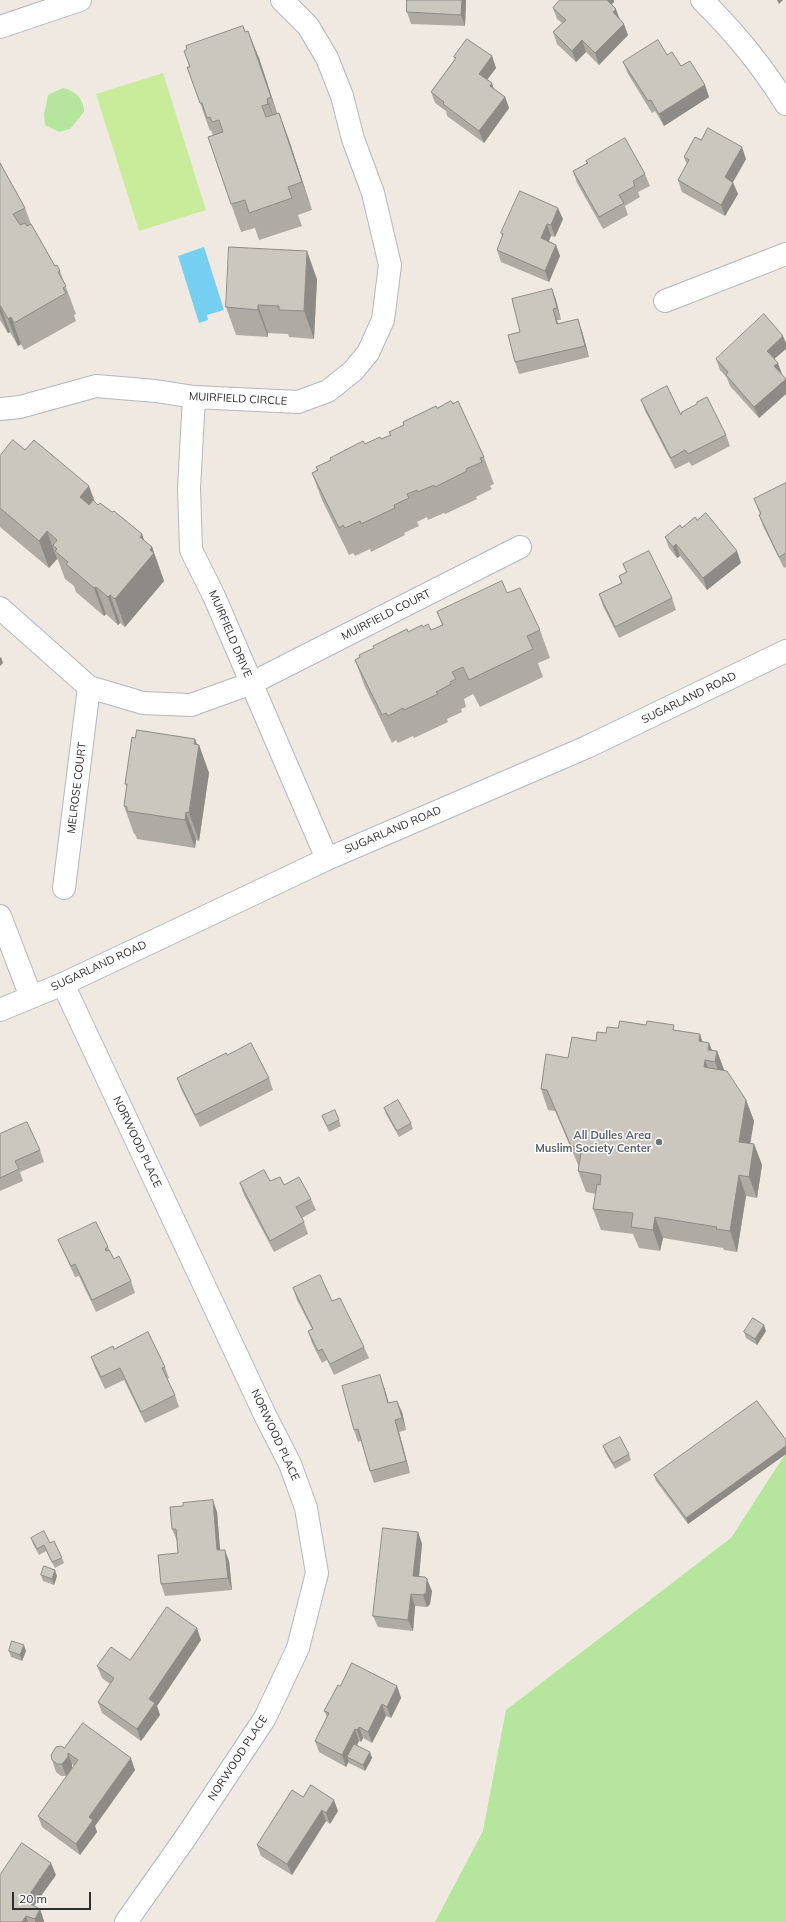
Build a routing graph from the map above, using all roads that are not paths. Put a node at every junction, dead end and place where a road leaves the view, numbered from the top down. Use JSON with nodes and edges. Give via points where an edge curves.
{"nodes":[{"id":1,"x":80,"y":0,"type":"edge"},
{"id":2,"x":282,"y":0,"type":"edge"},
{"id":3,"x":702,"y":0,"type":"edge"},
{"id":4,"x":0,"y":27,"type":"edge"},
{"id":5,"x":786,"y":104,"type":"edge"},
{"id":6,"x":786,"y":254,"type":"edge"},
{"id":7,"x":665,"y":301,"type":"dead end"},
{"id":8,"x":194,"y":397,"type":"junction"},
{"id":9,"x":0,"y":409,"type":"edge"},
{"id":10,"x":520,"y":547,"type":"dead end"},
{"id":11,"x":0,"y":608,"type":"edge"},
{"id":12,"x":786,"y":652,"type":"edge"},
{"id":13,"x":252,"y":683,"type":"junction"},
{"id":14,"x":90,"y":687,"type":"junction"},
{"id":15,"x":327,"y":859,"type":"junction"},
{"id":16,"x":64,"y":888,"type":"dead end"},
{"id":17,"x":0,"y":916,"type":"edge"},
{"id":18,"x":63,"y":984,"type":"junction"},
{"id":19,"x":31,"y":997,"type":"junction"},
{"id":20,"x":0,"y":1010,"type":"edge"},
{"id":21,"x":126,"y":1922,"type":"edge"}],
"edges":[{"from":1,"to":4,"type":"street"},
{"from":2,"to":8,"type":"street","name":"MUIRFIELD CIRCLE","via":[[308,26],[327,58],[373,193],[390,265],[383,320],[368,353],[353,371],[328,391],[298,402]]},
{"from":3,"to":5,"type":"street","via":[[734,31],[766,71]]},
{"from":6,"to":7,"type":"street"},
{"from":8,"to":9,"type":"street","name":"MUIRFIELD CIRCLE","via":[[96,386],[20,407]]},
{"from":8,"to":13,"type":"street","name":"MUIRFIELD DRIVE","via":[[188,488],[191,550]]},
{"from":10,"to":13,"type":"street","name":"MUIRFIELD COURT"},
{"from":11,"to":14,"type":"street"},
{"from":12,"to":15,"type":"street","name":"SUGARLAND ROAD","via":[[587,747]]},
{"from":13,"to":14,"type":"street","name":"MUIRFIELD COURT","via":[[191,705],[143,703]]},
{"from":13,"to":15,"type":"street","name":"MUIRFIELD DRIVE"},
{"from":14,"to":16,"type":"street","name":"MELROSE COURT"},
{"from":15,"to":18,"type":"street","name":"SUGARLAND ROAD"},
{"from":17,"to":19,"type":"street"},
{"from":18,"to":19,"type":"street","name":"SUGARLAND ROAD"},
{"from":18,"to":21,"type":"street","name":"NORWOOD PLACE","via":[[290,1464],[306,1508],[317,1573],[298,1648],[265,1718]]},
{"from":19,"to":20,"type":"street","name":"SUGARLAND ROAD"}]}
